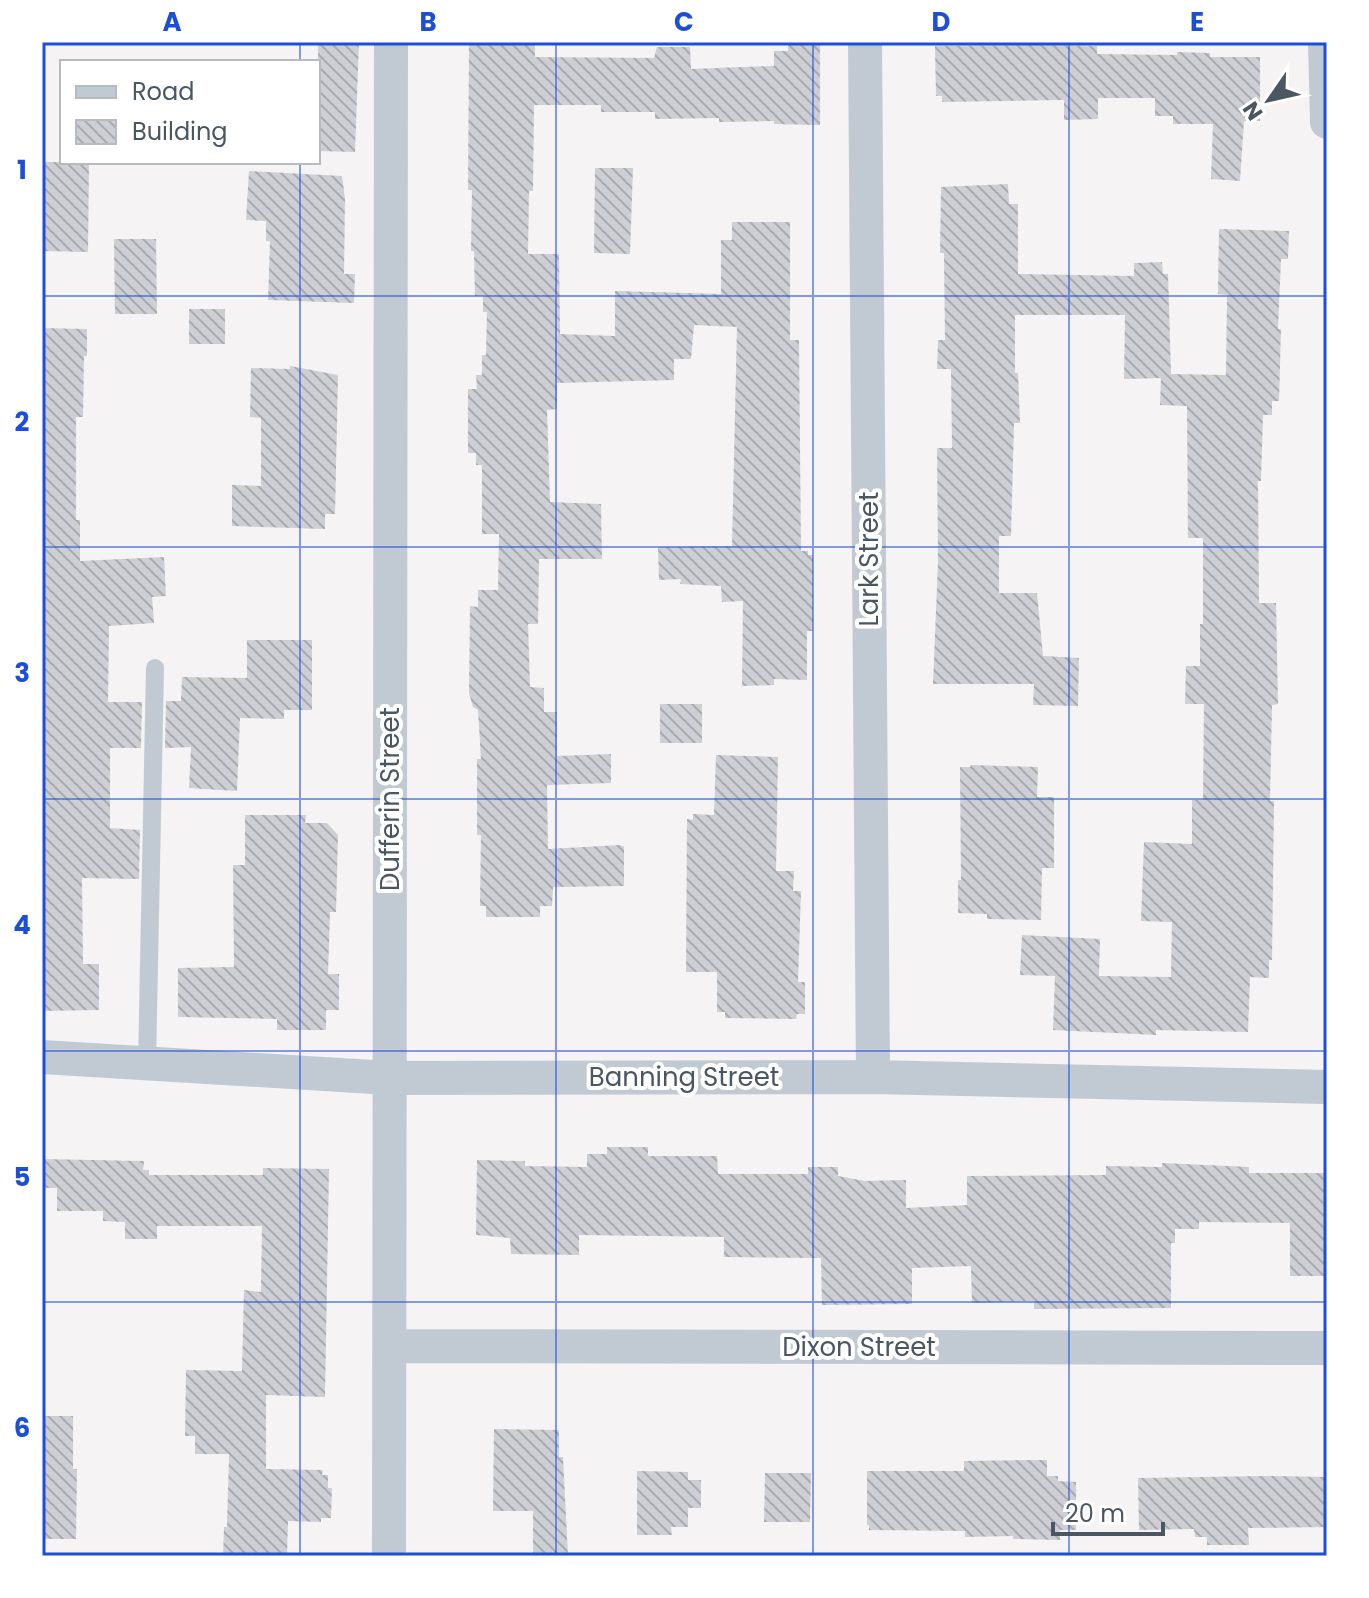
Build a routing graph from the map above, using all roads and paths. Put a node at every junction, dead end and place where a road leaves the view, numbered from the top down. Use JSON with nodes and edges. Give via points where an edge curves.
{"nodes":[{"id":1,"x":391,"y":42,"type":"edge"},
{"id":2,"x":865,"y":42,"type":"edge"},
{"id":3,"x":1325,"y":42,"type":"edge"},
{"id":4,"x":1327,"y":122,"type":"edge"},
{"id":5,"x":155,"y":668,"type":"dead end"},
{"id":6,"x":42,"y":1057,"type":"edge"},
{"id":7,"x":147,"y":1063,"type":"junction"},
{"id":8,"x":873,"y":1077,"type":"junction"},
{"id":9,"x":390,"y":1078,"type":"junction"},
{"id":10,"x":1327,"y":1087,"type":"edge"},
{"id":11,"x":391,"y":1346,"type":"junction"},
{"id":12,"x":1327,"y":1348,"type":"edge"},
{"id":13,"x":389,"y":1556,"type":"edge"}],
"edges":[{"from":1,"to":9,"type":"street","name":"Dufferin Street"},
{"from":2,"to":8,"type":"street","name":"Lark Street"},
{"from":3,"to":4,"type":"street"},
{"from":5,"to":7,"type":"lane"},
{"from":6,"to":7,"type":"street","name":"Banning Street"},
{"from":7,"to":9,"type":"street","name":"Banning Street"},
{"from":8,"to":9,"type":"street","name":"Banning Street"},
{"from":8,"to":10,"type":"street","name":"Banning Street"},
{"from":9,"to":11,"type":"street","name":"Dufferin Street"},
{"from":11,"to":12,"type":"street","name":"Dixon Street"},
{"from":11,"to":13,"type":"street","name":"Dufferin Street"}]}
